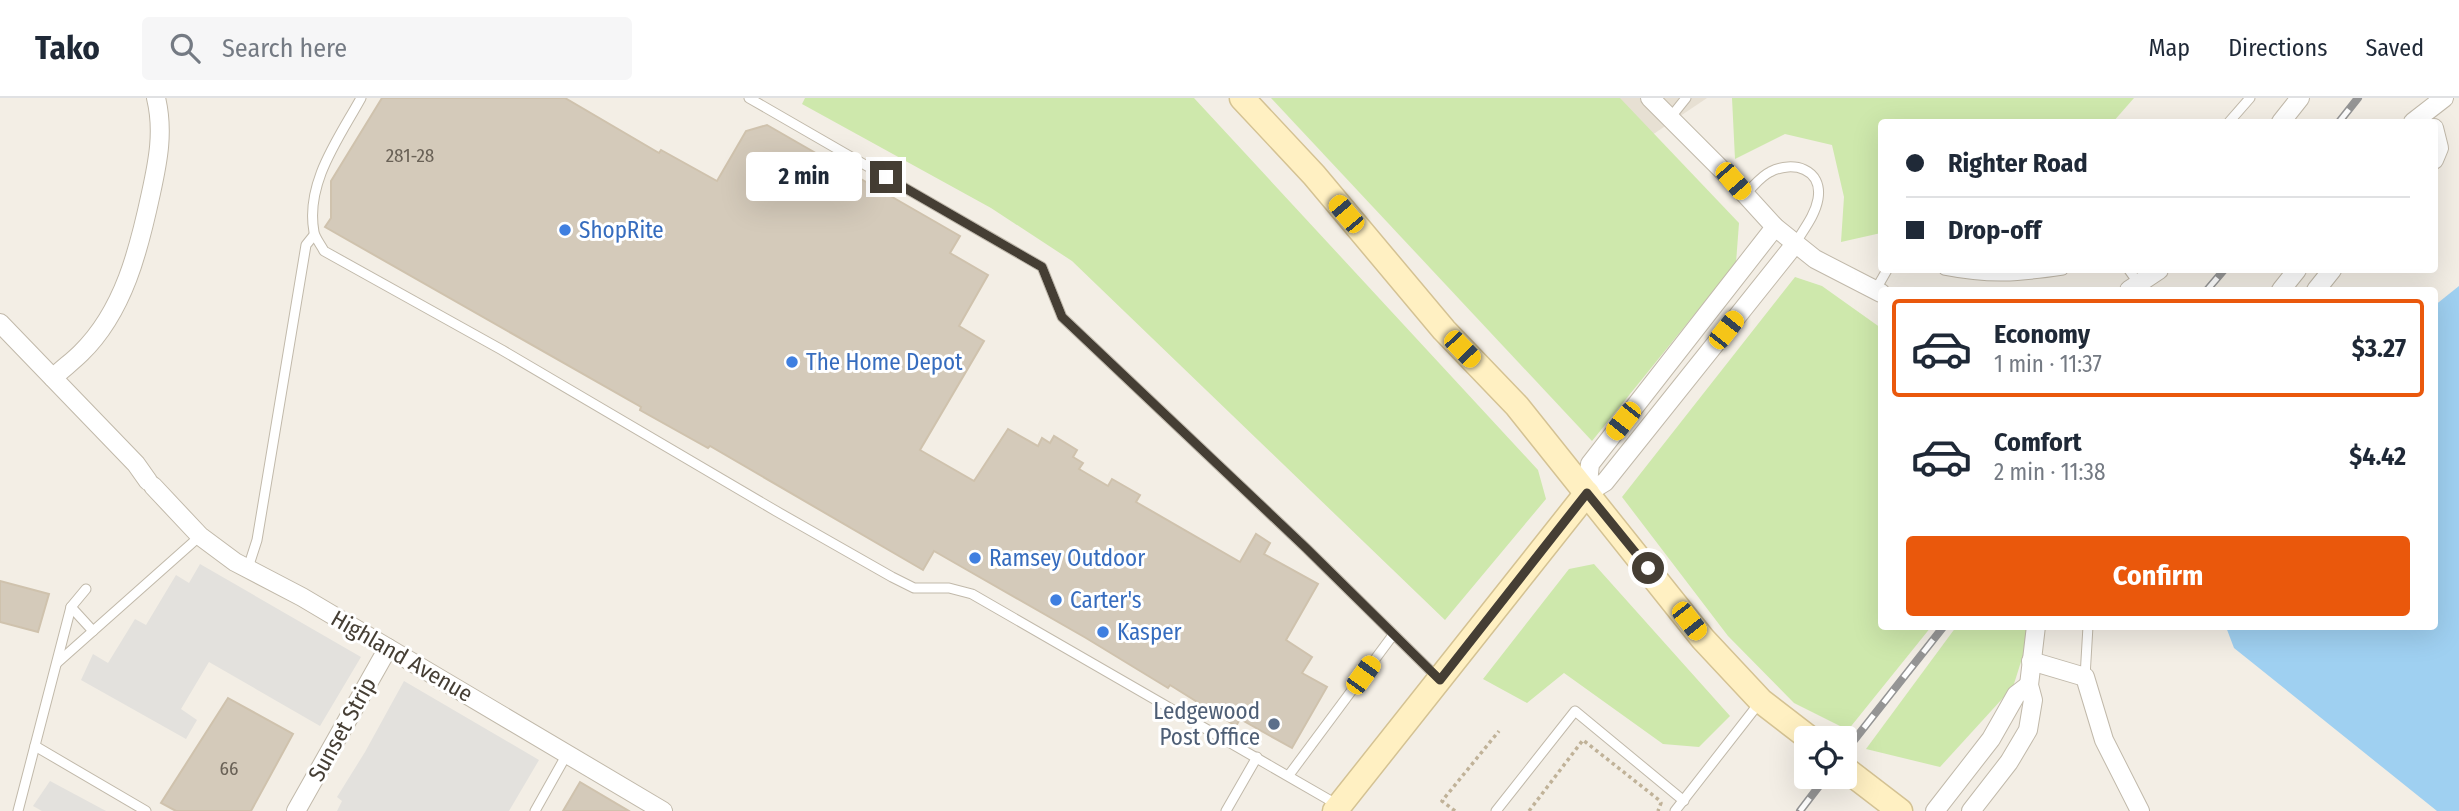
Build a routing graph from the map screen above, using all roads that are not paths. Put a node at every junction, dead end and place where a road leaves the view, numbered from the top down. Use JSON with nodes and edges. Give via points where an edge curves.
{"nodes":[{"id":1,"x":156,"y":98,"type":"edge"},
{"id":2,"x":361,"y":98,"type":"edge"},
{"id":3,"x":749,"y":98,"type":"edge"},
{"id":4,"x":771,"y":98,"type":"edge"},
{"id":5,"x":1242,"y":98,"type":"edge"},
{"id":6,"x":1650,"y":98,"type":"edge"},
{"id":7,"x":1686,"y":98,"type":"edge"},
{"id":8,"x":2250,"y":98,"type":"edge"},
{"id":9,"x":2300,"y":98,"type":"edge"},
{"id":10,"x":2444,"y":98,"type":"edge"},
{"id":11,"x":766,"y":108,"type":"junction"},
{"id":12,"x":1670,"y":118,"type":"junction"},
{"id":13,"x":2232,"y":119,"type":"edge"},
{"id":14,"x":2283,"y":119,"type":"edge"},
{"id":15,"x":2422,"y":119,"type":"edge"},
{"id":16,"x":1745,"y":194,"type":"junction"},
{"id":17,"x":1775,"y":228,"type":"junction"},
{"id":18,"x":314,"y":234,"type":"junction"},
{"id":19,"x":1795,"y":244,"type":"junction"},
{"id":20,"x":1959,"y":273,"type":"edge"},
{"id":21,"x":2043,"y":273,"type":"edge"},
{"id":22,"x":2152,"y":273,"type":"edge"},
{"id":23,"x":2295,"y":273,"type":"edge"},
{"id":24,"x":2330,"y":273,"type":"edge"},
{"id":25,"x":2132,"y":281,"type":"edge"},
{"id":26,"x":2283,"y":287,"type":"edge"},
{"id":27,"x":2318,"y":287,"type":"edge"},
{"id":28,"x":1878,"y":292,"type":"edge"},
{"id":29,"x":0,"y":323,"type":"edge"},
{"id":30,"x":53,"y":377,"type":"junction"},
{"id":31,"x":1587,"y":493,"type":"junction"},
{"id":32,"x":200,"y":536,"type":"junction"},
{"id":33,"x":248,"y":568,"type":"junction"},
{"id":34,"x":86,"y":589,"type":"dead end"},
{"id":35,"x":71,"y":607,"type":"junction"},
{"id":36,"x":2035,"y":630,"type":"edge"},
{"id":37,"x":2088,"y":630,"type":"edge"},
{"id":38,"x":93,"y":631,"type":"junction"},
{"id":39,"x":1393,"y":635,"type":"junction"},
{"id":40,"x":388,"y":648,"type":"junction"},
{"id":41,"x":2031,"y":661,"type":"junction"},
{"id":42,"x":57,"y":663,"type":"junction"},
{"id":43,"x":2085,"y":677,"type":"junction"},
{"id":44,"x":1440,"y":680,"type":"junction"},
{"id":45,"x":2029,"y":685,"type":"junction"},
{"id":46,"x":1761,"y":701,"type":"junction"},
{"id":47,"x":1794,"y":726,"type":"edge"},
{"id":48,"x":35,"y":746,"type":"junction"},
{"id":49,"x":567,"y":754,"type":"junction"},
{"id":50,"x":1257,"y":757,"type":"junction"},
{"id":51,"x":1289,"y":775,"type":"junction"},
{"id":52,"x":1857,"y":778,"type":"edge"},
{"id":53,"x":1684,"y":801,"type":"junction"},
{"id":54,"x":1337,"y":808,"type":"edge"},
{"id":55,"x":18,"y":811,"type":"edge"},
{"id":56,"x":146,"y":811,"type":"edge"},
{"id":57,"x":296,"y":811,"type":"edge"},
{"id":58,"x":535,"y":811,"type":"edge"},
{"id":59,"x":663,"y":811,"type":"edge"},
{"id":60,"x":1226,"y":811,"type":"edge"},
{"id":61,"x":1496,"y":811,"type":"edge"},
{"id":62,"x":1675,"y":811,"type":"edge"},
{"id":63,"x":1900,"y":811,"type":"edge"},
{"id":64,"x":1935,"y":811,"type":"edge"},
{"id":65,"x":1971,"y":811,"type":"edge"},
{"id":66,"x":2140,"y":811,"type":"edge"}],
"edges":[{"from":1,"to":30,"type":"street","via":[[160,147],[140,245],[105,321],[83,352]]},
{"from":2,"to":18,"type":"lane","via":[[319,177]]},
{"from":3,"to":11,"type":"lane"},
{"from":4,"to":11,"type":"lane"},
{"from":5,"to":31,"type":"street","via":[[1314,175],[1444,330],[1517,406]]},
{"from":6,"to":12,"type":"street"},
{"from":7,"to":12,"type":"lane"},
{"from":8,"to":13,"type":"lane"},
{"from":9,"to":14,"type":"street"},
{"from":10,"to":15,"type":"street"},
{"from":11,"to":39,"type":"lane","via":[[1042,267],[1062,317]]},
{"from":12,"to":16,"type":"street"},
{"from":16,"to":17,"type":"street"},
{"from":16,"to":19,"type":"lane","via":[[1768,173],[1784,166],[1811,172],[1818,197]]},
{"from":17,"to":19,"type":"street"},
{"from":17,"to":31,"type":"street","via":[[1590,464]]},
{"from":18,"to":33,"type":"lane","via":[[306,245],[257,540]]},
{"from":18,"to":50,"type":"lane","via":[[324,251],[892,577],[914,589],[949,588],[972,594]]},
{"from":19,"to":28,"type":"street"},
{"from":19,"to":31,"type":"street","via":[[1605,482]]},
{"from":20,"to":21,"type":"lane","via":[[2009,278]]},
{"from":22,"to":25,"type":"street"},
{"from":23,"to":26,"type":"street"},
{"from":24,"to":27,"type":"street"},
{"from":29,"to":30,"type":"street","name":"Highland Avenue"},
{"from":30,"to":32,"type":"street","name":"Highland Avenue"},
{"from":31,"to":44,"type":"street"},
{"from":31,"to":46,"type":"street","via":[[1703,639]]},
{"from":32,"to":33,"type":"street","name":"Highland Avenue"},
{"from":32,"to":38,"type":"lane"},
{"from":33,"to":40,"type":"street","name":"Highland Avenue"},
{"from":34,"to":35,"type":"lane"},
{"from":35,"to":38,"type":"lane"},
{"from":35,"to":42,"type":"lane"},
{"from":36,"to":41,"type":"street"},
{"from":37,"to":43,"type":"lane"},
{"from":38,"to":42,"type":"lane"},
{"from":39,"to":44,"type":"lane"},
{"from":39,"to":51,"type":"lane"},
{"from":40,"to":49,"type":"street","name":"Highland Avenue"},
{"from":40,"to":57,"type":"street","name":"Sunset Strip"},
{"from":41,"to":43,"type":"street"},
{"from":41,"to":45,"type":"street"},
{"from":42,"to":48,"type":"lane"},
{"from":43,"to":66,"type":"street","via":[[2104,740]]},
{"from":44,"to":54,"type":"street"},
{"from":45,"to":64,"type":"street","via":[[2016,695],[1991,739]]},
{"from":45,"to":65,"type":"street","via":[[2033,700],[2028,730]]},
{"from":46,"to":47,"type":"street"},
{"from":46,"to":53,"type":"lane"},
{"from":48,"to":55,"type":"lane"},
{"from":48,"to":56,"type":"lane"},
{"from":49,"to":58,"type":"lane"},
{"from":49,"to":59,"type":"street","name":"Highland Avenue"},
{"from":50,"to":51,"type":"lane"},
{"from":50,"to":60,"type":"lane"},
{"from":51,"to":54,"type":"lane"},
{"from":52,"to":63,"type":"street"},
{"from":53,"to":61,"type":"lane","via":[[1575,711]]},
{"from":53,"to":62,"type":"lane"}]}
